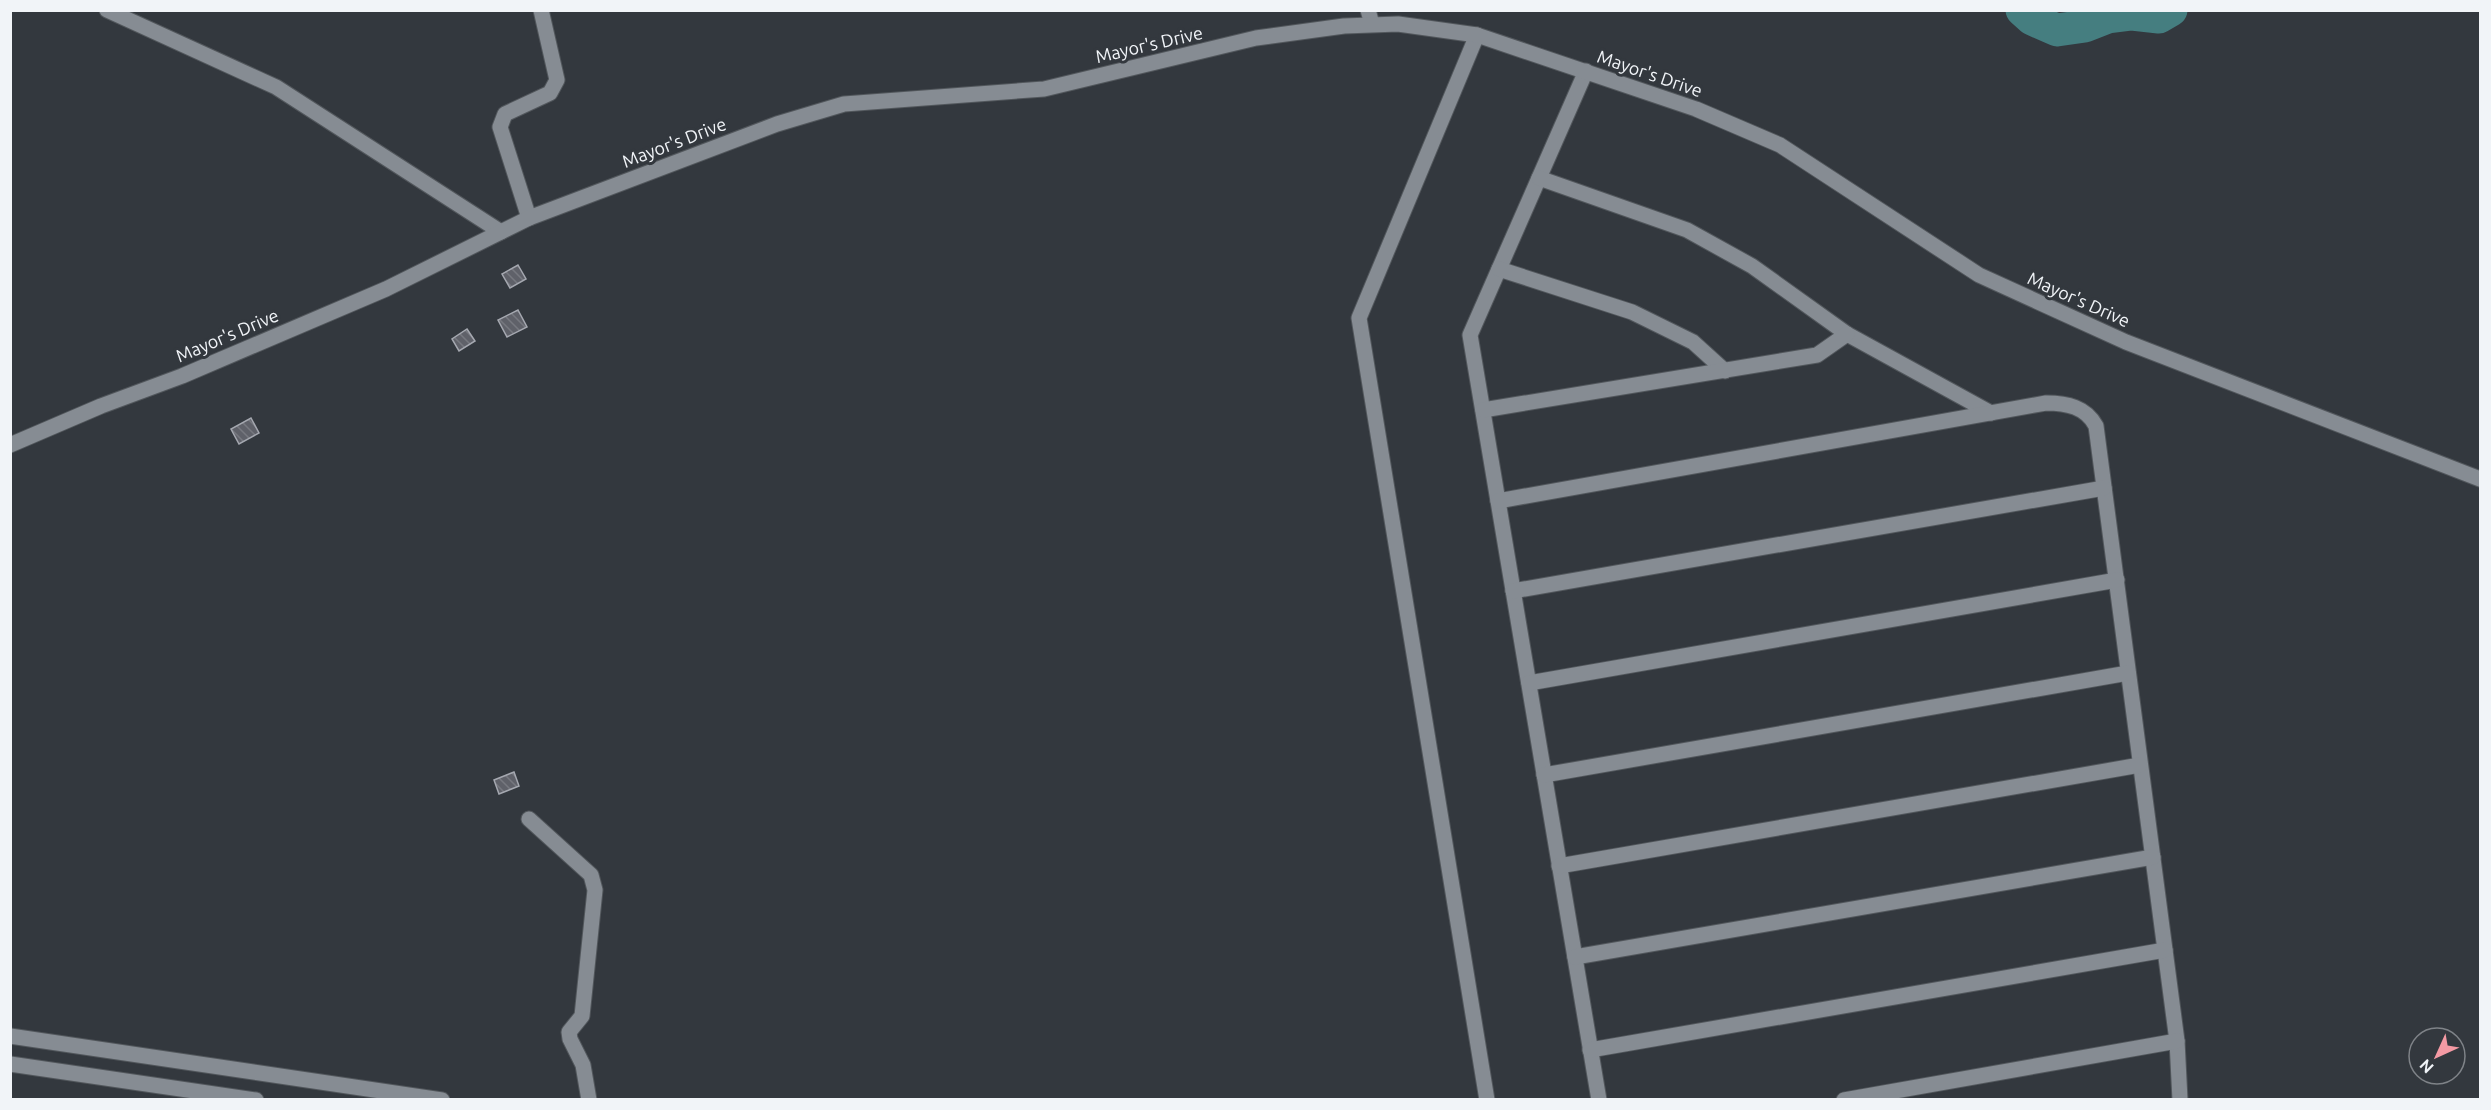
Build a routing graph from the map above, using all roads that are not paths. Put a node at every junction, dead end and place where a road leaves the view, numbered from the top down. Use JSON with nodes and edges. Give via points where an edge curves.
{"nodes":[{"id":1,"x":107,"y":10,"type":"edge"},
{"id":2,"x":541,"y":10,"type":"edge"},
{"id":3,"x":1370,"y":17,"type":"edge"},
{"id":4,"x":1477,"y":34,"type":"junction"},
{"id":5,"x":1586,"y":71,"type":"junction"},
{"id":6,"x":1539,"y":178,"type":"junction"},
{"id":7,"x":529,"y":218,"type":"junction"},
{"id":8,"x":501,"y":232,"type":"junction"},
{"id":9,"x":1499,"y":268,"type":"junction"},
{"id":10,"x":1847,"y":334,"type":"junction"},
{"id":11,"x":1725,"y":371,"type":"junction"},
{"id":12,"x":1483,"y":410,"type":"junction"},
{"id":13,"x":1991,"y":413,"type":"junction"},
{"id":14,"x":10,"y":445,"type":"edge"},
{"id":15,"x":2481,"y":479,"type":"edge"},
{"id":16,"x":2104,"y":488,"type":"junction"},
{"id":17,"x":1498,"y":501,"type":"junction"},
{"id":18,"x":2116,"y":580,"type":"junction"},
{"id":19,"x":1513,"y":591,"type":"junction"},
{"id":20,"x":2128,"y":673,"type":"junction"},
{"id":21,"x":1529,"y":683,"type":"junction"},
{"id":22,"x":2140,"y":765,"type":"junction"},
{"id":23,"x":1544,"y":775,"type":"junction"},
{"id":24,"x":530,"y":819,"type":"dead end"},
{"id":25,"x":2153,"y":857,"type":"junction"},
{"id":26,"x":1559,"y":866,"type":"junction"},
{"id":27,"x":2164,"y":950,"type":"junction"},
{"id":28,"x":1575,"y":957,"type":"junction"},
{"id":29,"x":10,"y":1036,"type":"edge"},
{"id":30,"x":2177,"y":1041,"type":"junction"},
{"id":31,"x":1590,"y":1050,"type":"junction"},
{"id":32,"x":10,"y":1064,"type":"edge"},
{"id":33,"x":256,"y":1100,"type":"edge"},
{"id":34,"x":442,"y":1100,"type":"edge"},
{"id":35,"x":590,"y":1100,"type":"edge"},
{"id":36,"x":1487,"y":1100,"type":"edge"},
{"id":37,"x":1599,"y":1100,"type":"edge"},
{"id":38,"x":1844,"y":1100,"type":"edge"},
{"id":39,"x":2180,"y":1100,"type":"edge"}],
"edges":[{"from":1,"to":8,"type":"street","via":[[276,87]]},
{"from":2,"to":7,"type":"street","via":[[557,80],[555,87],[505,114],[500,127]]},
{"from":3,"to":4,"type":"street","name":"Mayor's Drive"},
{"from":3,"to":7,"type":"street","name":"Mayor's Drive","via":[[1256,38],[1044,88],[844,104],[777,124]]},
{"from":4,"to":5,"type":"street","name":"Mayor's Drive"},
{"from":4,"to":36,"type":"street","via":[[1359,318]]},
{"from":5,"to":6,"type":"street"},
{"from":5,"to":15,"type":"street","name":"Mayor's Drive","via":[[1696,109],[1780,145],[1979,275],[2136,346]]},
{"from":6,"to":9,"type":"street"},
{"from":6,"to":10,"type":"street","via":[[1687,230],[1752,266]]},
{"from":7,"to":8,"type":"street","name":"Mayor's Drive"},
{"from":8,"to":14,"type":"street","name":"Mayor's Drive","via":[[336,311]]},
{"from":9,"to":11,"type":"street","via":[[1632,312],[1693,342]]},
{"from":9,"to":12,"type":"street","via":[[1470,335]]},
{"from":10,"to":11,"type":"street","via":[[1817,356]]},
{"from":10,"to":13,"type":"street"},
{"from":11,"to":12,"type":"street"},
{"from":12,"to":17,"type":"street"},
{"from":13,"to":16,"type":"street","via":[[2046,403],[2063,403],[2081,410],[2096,426]]},
{"from":13,"to":17,"type":"street"},
{"from":16,"to":18,"type":"street"},
{"from":16,"to":19,"type":"street"},
{"from":17,"to":19,"type":"street"},
{"from":18,"to":20,"type":"street"},
{"from":18,"to":21,"type":"street"},
{"from":19,"to":21,"type":"street"},
{"from":20,"to":22,"type":"street"},
{"from":20,"to":23,"type":"street"},
{"from":21,"to":23,"type":"street"},
{"from":22,"to":25,"type":"street"},
{"from":22,"to":26,"type":"street"},
{"from":23,"to":26,"type":"street"},
{"from":24,"to":35,"type":"street","via":[[591,875],[595,890],[582,1016],[569,1032],[583,1065]]},
{"from":25,"to":27,"type":"street"},
{"from":25,"to":28,"type":"street"},
{"from":26,"to":28,"type":"street"},
{"from":27,"to":30,"type":"street"},
{"from":27,"to":31,"type":"street"},
{"from":28,"to":31,"type":"street"},
{"from":29,"to":34,"type":"street"},
{"from":30,"to":38,"type":"street"},
{"from":30,"to":39,"type":"street"},
{"from":31,"to":37,"type":"street"},
{"from":32,"to":33,"type":"street"}]}
